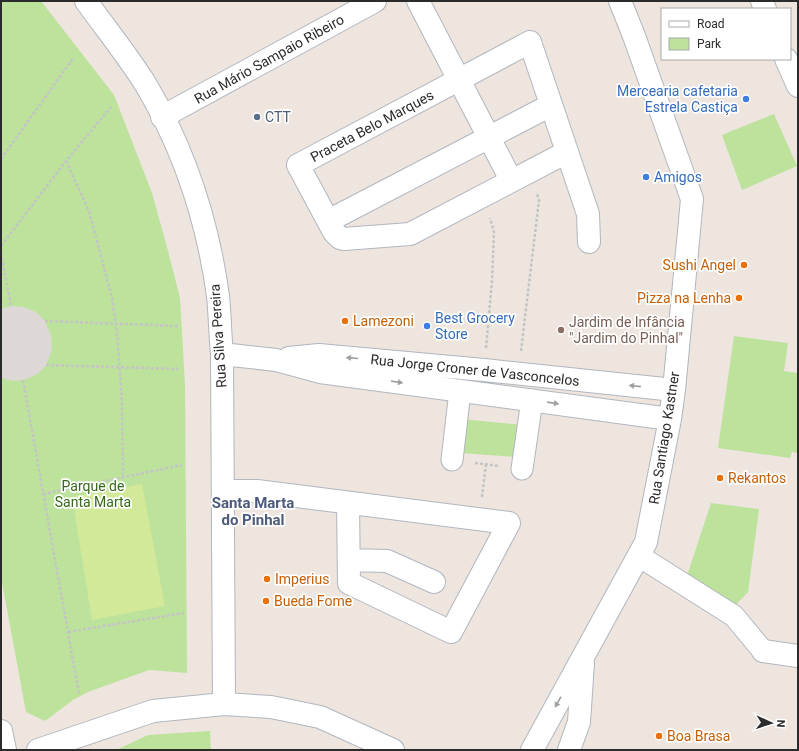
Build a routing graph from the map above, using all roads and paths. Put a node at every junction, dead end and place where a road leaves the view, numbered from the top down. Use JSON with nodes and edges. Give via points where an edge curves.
{"nodes":[{"id":1,"x":86,"y":1,"type":"edge"},
{"id":2,"x":375,"y":1,"type":"edge"},
{"id":3,"x":418,"y":1,"type":"edge"},
{"id":4,"x":620,"y":1,"type":"edge"},
{"id":5,"x":74,"y":57,"type":"dead end"},
{"id":6,"x":786,"y":60,"type":"edge"},
{"id":7,"x":459,"y":79,"type":"junction"},
{"id":8,"x":798,"y":86,"type":"edge"},
{"id":9,"x":551,"y":105,"type":"junction"},
{"id":10,"x":111,"y":107,"type":"dead end"},
{"id":11,"x":162,"y":117,"type":"junction"},
{"id":12,"x":489,"y":137,"type":"junction"},
{"id":13,"x":567,"y":152,"type":"junction"},
{"id":14,"x":1,"y":159,"type":"edge"},
{"id":15,"x":66,"y":161,"type":"junction"},
{"id":16,"x":520,"y":176,"type":"junction"},
{"id":17,"x":483,"y":196,"type":"junction"},
{"id":18,"x":328,"y":221,"type":"junction"},
{"id":19,"x":589,"y":242,"type":"dead end"},
{"id":20,"x":1,"y":246,"type":"edge"},
{"id":21,"x":1,"y":253,"type":"edge"},
{"id":22,"x":11,"y":306,"type":"dead end"},
{"id":23,"x":45,"y":321,"type":"dead end"},
{"id":24,"x":116,"y":324,"type":"junction"},
{"id":25,"x":178,"y":326,"type":"dead end"},
{"id":26,"x":222,"y":354,"type":"junction"},
{"id":27,"x":276,"y":360,"type":"junction"},
{"id":28,"x":46,"y":365,"type":"dead end"},
{"id":29,"x":120,"y":367,"type":"junction"},
{"id":30,"x":178,"y":369,"type":"dead end"},
{"id":31,"x":484,"y":370,"type":"junction"},
{"id":32,"x":518,"y":374,"type":"junction"},
{"id":33,"x":23,"y":380,"type":"dead end"},
{"id":34,"x":674,"y":390,"type":"junction"},
{"id":35,"x":460,"y":391,"type":"junction"},
{"id":36,"x":532,"y":400,"type":"junction"},
{"id":37,"x":670,"y":419,"type":"junction"},
{"id":38,"x":452,"y":460,"type":"dead end"},
{"id":39,"x":486,"y":464,"type":"dead end"},
{"id":40,"x":182,"y":465,"type":"dead end"},
{"id":41,"x":522,"y":469,"type":"dead end"},
{"id":42,"x":123,"y":477,"type":"junction"},
{"id":43,"x":223,"y":491,"type":"junction"},
{"id":44,"x":43,"y":494,"type":"junction"},
{"id":45,"x":348,"y":503,"type":"junction"},
{"id":46,"x":480,"y":519,"type":"junction"},
{"id":47,"x":639,"y":556,"type":"junction"},
{"id":48,"x":349,"y":560,"type":"junction"},
{"id":49,"x":434,"y":582,"type":"dead end"},
{"id":50,"x":184,"y":613,"type":"dead end"},
{"id":51,"x":68,"y":632,"type":"junction"},
{"id":52,"x":763,"y":651,"type":"joint"},
{"id":53,"x":584,"y":656,"type":"junction"},
{"id":54,"x":798,"y":656,"type":"edge"},
{"id":55,"x":79,"y":694,"type":"dead end"},
{"id":56,"x":224,"y":704,"type":"junction"},
{"id":57,"x":1,"y":731,"type":"edge"},
{"id":58,"x":5,"y":750,"type":"edge"},
{"id":59,"x":38,"y":750,"type":"edge"},
{"id":60,"x":393,"y":750,"type":"edge"},
{"id":61,"x":532,"y":750,"type":"edge"},
{"id":62,"x":569,"y":750,"type":"edge"}],
"edges":[{"from":1,"to":11,"type":"street","name":"Rua Silva Pereira","via":[[146,85]]},
{"from":2,"to":11,"type":"street","name":"Rua Mário Sampaio Ribeiro"},
{"from":3,"to":7,"type":"street"},
{"from":4,"to":34,"type":"street","name":"Rua Santiago Kastner","via":[[692,199]]},
{"from":5,"to":14,"type":"path"},
{"from":6,"to":8,"type":"street"},
{"from":7,"to":9,"type":"street","name":"Praceta Belo Marques","via":[[530,42]]},
{"from":7,"to":12,"type":"street"},
{"from":7,"to":18,"type":"street","name":"Praceta Belo Marques","via":[[298,165]]},
{"from":9,"to":12,"type":"street"},
{"from":9,"to":13,"type":"street","name":"Praceta Belo Marques"},
{"from":10,"to":15,"type":"path"},
{"from":11,"to":26,"type":"street","name":"Rua Silva Pereira","via":[[182,159],[202,218],[218,297]]},
{"from":12,"to":16,"type":"street"},
{"from":12,"to":18,"type":"street"},
{"from":13,"to":16,"type":"street","name":"Praceta Belo Marques"},
{"from":13,"to":19,"type":"street","name":"Praceta Belo Marques","via":[[588,214]]},
{"from":15,"to":20,"type":"path"},
{"from":15,"to":24,"type":"path","via":[[89,211],[112,298]]},
{"from":16,"to":17,"type":"street","name":"Praceta Belo Marques"},
{"from":16,"to":32,"type":"path","via":[[539,200]]},
{"from":17,"to":18,"type":"street","name":"Praceta Belo Marques","via":[[408,234],[342,239],[336,235]]},
{"from":17,"to":31,"type":"path","via":[[494,232]]},
{"from":21,"to":22,"type":"path"},
{"from":23,"to":24,"type":"path"},
{"from":24,"to":25,"type":"path"},
{"from":24,"to":29,"type":"path"},
{"from":26,"to":27,"type":"street","name":"Rua Jorge Croner de Vasconcelos"},
{"from":26,"to":43,"type":"street","name":"Rua Silva Pereira"},
{"from":31,"to":27,"type":"street","name":"Rua Jorge Croner de Vasconcelos","one_way":true,"via":[[319,355]]},
{"from":27,"to":35,"type":"street","name":"Rua Jorge Croner de Vasconcelos","one_way":true,"via":[[320,372]]},
{"from":28,"to":29,"type":"path"},
{"from":29,"to":30,"type":"path"},
{"from":29,"to":42,"type":"path"},
{"from":31,"to":32,"type":"street","name":"Rua Jorge Croner de Vasconcelos"},
{"from":34,"to":32,"type":"street","name":"Rua Jorge Croner de Vasconcelos","one_way":true},
{"from":33,"to":44,"type":"path"},
{"from":34,"to":37,"type":"street","name":"Rua Santiago Kastner"},
{"from":35,"to":36,"type":"street","name":"Rua Jorge Croner de Vasconcelos"},
{"from":35,"to":38,"type":"street"},
{"from":36,"to":37,"type":"street","name":"Rua Jorge Croner de Vasconcelos","one_way":true},
{"from":36,"to":41,"type":"street"},
{"from":37,"to":47,"type":"street","name":"Rua Santiago Kastner","via":[[646,542]]},
{"from":39,"to":46,"type":"path"},
{"from":40,"to":42,"type":"path"},
{"from":42,"to":44,"type":"path"},
{"from":43,"to":45,"type":"street","via":[[257,491]]},
{"from":43,"to":56,"type":"street","name":"Rua Silva Pereira"},
{"from":44,"to":51,"type":"path"},
{"from":45,"to":46,"type":"street"},
{"from":45,"to":48,"type":"street"},
{"from":46,"to":48,"type":"street","via":[[509,523],[451,632],[349,583]]},
{"from":47,"to":52,"type":"street","via":[[734,616]]},
{"from":47,"to":53,"type":"street","name":"Rua Santiago Kastner"},
{"from":48,"to":49,"type":"street","via":[[387,561]]},
{"from":50,"to":51,"type":"path"},
{"from":51,"to":55,"type":"path"},
{"from":52,"to":54,"type":"street"},
{"from":53,"to":61,"type":"street","name":"Rua Santiago Kastner","one_way":true},
{"from":53,"to":62,"type":"street","name":"Rua Santiago Kastner","via":[[580,722]]},
{"from":56,"to":59,"type":"street","via":[[153,711]]},
{"from":56,"to":60,"type":"street","via":[[271,707],[320,717]]},
{"from":57,"to":58,"type":"street"}]}
